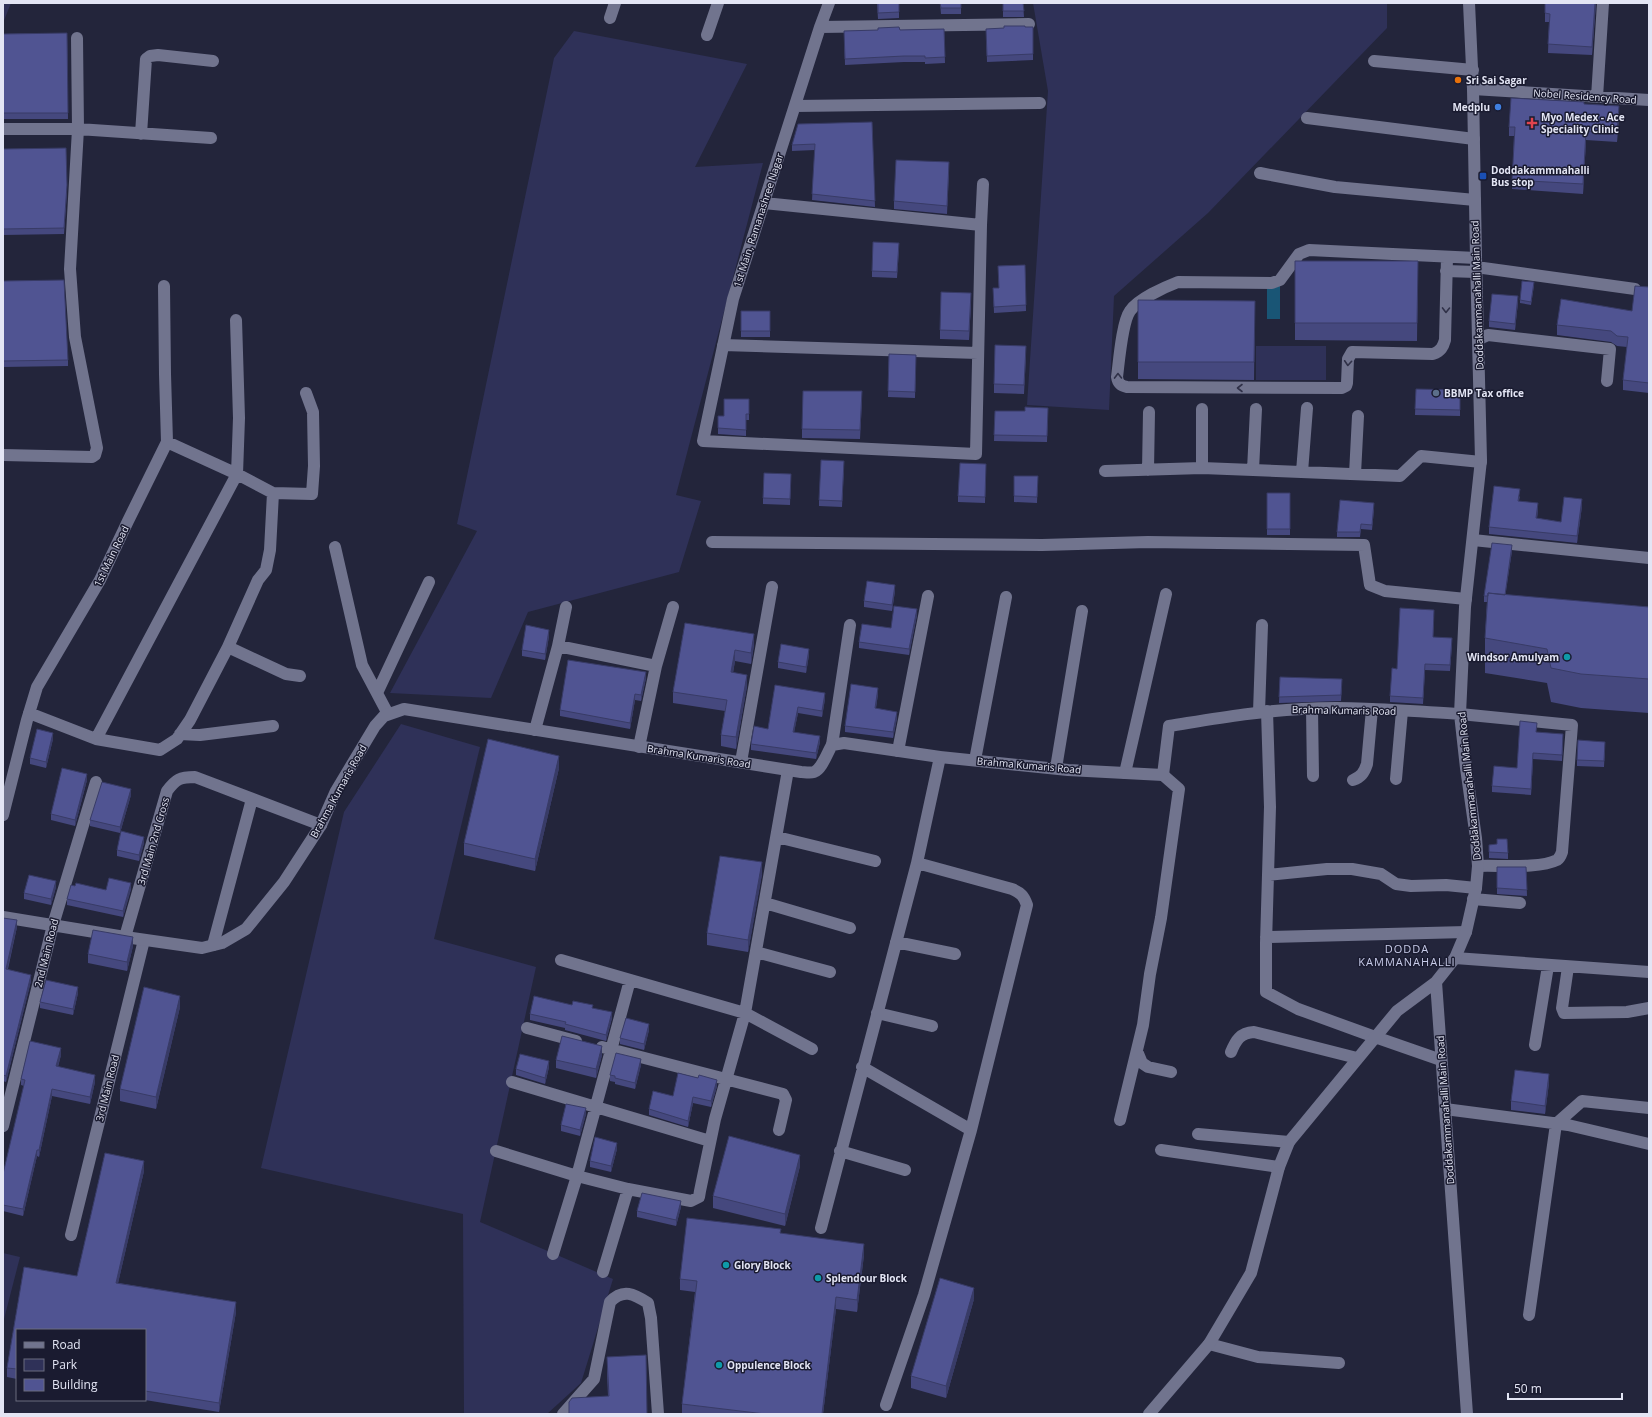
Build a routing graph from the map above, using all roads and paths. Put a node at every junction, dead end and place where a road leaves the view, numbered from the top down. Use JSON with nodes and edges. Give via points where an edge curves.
{"nodes":[{"id":1,"x":615,"y":3,"type":"edge"},
{"id":2,"x":718,"y":3,"type":"edge"},
{"id":3,"x":828,"y":3,"type":"edge"},
{"id":4,"x":1470,"y":3,"type":"edge"},
{"id":5,"x":1603,"y":3,"type":"edge"},
{"id":6,"x":610,"y":18,"type":"dead end"},
{"id":7,"x":1030,"y":24,"type":"dead end"},
{"id":8,"x":820,"y":27,"type":"junction"},
{"id":9,"x":707,"y":35,"type":"dead end"},
{"id":10,"x":77,"y":38,"type":"dead end"},
{"id":11,"x":213,"y":61,"type":"dead end"},
{"id":12,"x":1374,"y":61,"type":"dead end"},
{"id":13,"x":1473,"y":70,"type":"junction"},
{"id":14,"x":1473,"y":89,"type":"junction"},
{"id":15,"x":1597,"y":97,"type":"junction"},
{"id":16,"x":1649,"y":100,"type":"edge"},
{"id":17,"x":1040,"y":103,"type":"dead end"},
{"id":18,"x":795,"y":106,"type":"junction"},
{"id":19,"x":1308,"y":118,"type":"dead end"},
{"id":20,"x":3,"y":129,"type":"edge"},
{"id":21,"x":78,"y":129,"type":"junction"},
{"id":22,"x":141,"y":134,"type":"junction"},
{"id":23,"x":211,"y":138,"type":"dead end"},
{"id":24,"x":1474,"y":139,"type":"junction"},
{"id":25,"x":1260,"y":173,"type":"dead end"},
{"id":26,"x":983,"y":184,"type":"dead end"},
{"id":27,"x":1475,"y":200,"type":"junction"},
{"id":28,"x":764,"y":203,"type":"junction"},
{"id":29,"x":981,"y":225,"type":"junction"},
{"id":30,"x":1446,"y":257,"type":"junction"},
{"id":31,"x":1476,"y":266,"type":"junction"},
{"id":32,"x":1446,"y":271,"type":"junction"},
{"id":33,"x":164,"y":286,"type":"dead end"},
{"id":34,"x":1635,"y":289,"type":"edge"},
{"id":35,"x":236,"y":320,"type":"dead end"},
{"id":36,"x":1478,"y":339,"type":"junction"},
{"id":37,"x":723,"y":345,"type":"junction"},
{"id":38,"x":978,"y":353,"type":"junction"},
{"id":39,"x":1607,"y":381,"type":"dead end"},
{"id":40,"x":306,"y":393,"type":"dead end"},
{"id":41,"x":1307,"y":408,"type":"dead end"},
{"id":42,"x":1202,"y":409,"type":"dead end"},
{"id":43,"x":1256,"y":409,"type":"dead end"},
{"id":44,"x":1149,"y":412,"type":"dead end"},
{"id":45,"x":1358,"y":416,"type":"dead end"},
{"id":46,"x":167,"y":442,"type":"junction"},
{"id":47,"x":3,"y":455,"type":"edge"},
{"id":48,"x":1481,"y":462,"type":"junction"},
{"id":49,"x":1202,"y":468,"type":"junction"},
{"id":50,"x":1148,"y":470,"type":"junction"},
{"id":51,"x":1253,"y":470,"type":"junction"},
{"id":52,"x":1105,"y":471,"type":"dead end"},
{"id":53,"x":1302,"y":472,"type":"junction"},
{"id":54,"x":238,"y":474,"type":"junction"},
{"id":55,"x":1355,"y":474,"type":"junction"},
{"id":56,"x":273,"y":493,"type":"junction"},
{"id":57,"x":1473,"y":540,"type":"junction"},
{"id":58,"x":712,"y":542,"type":"dead end"},
{"id":59,"x":335,"y":547,"type":"dead end"},
{"id":60,"x":1649,"y":558,"type":"edge"},
{"id":61,"x":429,"y":582,"type":"dead end"},
{"id":62,"x":772,"y":587,"type":"dead end"},
{"id":63,"x":1166,"y":594,"type":"dead end"},
{"id":64,"x":928,"y":596,"type":"dead end"},
{"id":65,"x":1006,"y":597,"type":"dead end"},
{"id":66,"x":1466,"y":599,"type":"junction"},
{"id":67,"x":566,"y":607,"type":"dead end"},
{"id":68,"x":673,"y":607,"type":"dead end"},
{"id":69,"x":1082,"y":611,"type":"dead end"},
{"id":70,"x":850,"y":625,"type":"dead end"},
{"id":71,"x":1262,"y":625,"type":"dead end"},
{"id":72,"x":558,"y":646,"type":"junction"},
{"id":73,"x":228,"y":647,"type":"junction"},
{"id":74,"x":656,"y":666,"type":"junction"},
{"id":75,"x":300,"y":676,"type":"dead end"},
{"id":76,"x":377,"y":693,"type":"junction"},
{"id":77,"x":1312,"y":709,"type":"junction"},
{"id":78,"x":1372,"y":709,"type":"junction"},
{"id":79,"x":1402,"y":711,"type":"junction"},
{"id":80,"x":1263,"y":712,"type":"junction"},
{"id":81,"x":29,"y":713,"type":"junction"},
{"id":82,"x":388,"y":714,"type":"junction"},
{"id":83,"x":1460,"y":714,"type":"junction"},
{"id":84,"x":273,"y":726,"type":"dead end"},
{"id":85,"x":535,"y":730,"type":"junction"},
{"id":86,"x":180,"y":734,"type":"junction"},
{"id":87,"x":96,"y":739,"type":"junction"},
{"id":88,"x":832,"y":745,"type":"junction"},
{"id":89,"x":639,"y":747,"type":"junction"},
{"id":90,"x":898,"y":751,"type":"junction"},
{"id":91,"x":940,"y":757,"type":"junction"},
{"id":92,"x":975,"y":760,"type":"junction"},
{"id":93,"x":741,"y":762,"type":"junction"},
{"id":94,"x":1056,"y":768,"type":"junction"},
{"id":95,"x":788,"y":770,"type":"junction"},
{"id":96,"x":1125,"y":773,"type":"junction"},
{"id":97,"x":1163,"y":775,"type":"junction"},
{"id":98,"x":1313,"y":776,"type":"dead end"},
{"id":99,"x":1396,"y":779,"type":"dead end"},
{"id":100,"x":1353,"y":780,"type":"dead end"},
{"id":101,"x":96,"y":782,"type":"dead end"},
{"id":102,"x":252,"y":798,"type":"junction"},
{"id":103,"x":3,"y":815,"type":"edge"},
{"id":104,"x":321,"y":825,"type":"junction"},
{"id":105,"x":777,"y":837,"type":"junction"},
{"id":106,"x":875,"y":861,"type":"dead end"},
{"id":107,"x":917,"y":863,"type":"junction"},
{"id":108,"x":1478,"y":866,"type":"junction"},
{"id":109,"x":1268,"y":875,"type":"junction"},
{"id":110,"x":1475,"y":894,"type":"junction"},
{"id":111,"x":765,"y":903,"type":"junction"},
{"id":112,"x":1520,"y":903,"type":"dead end"},
{"id":113,"x":3,"y":917,"type":"edge"},
{"id":114,"x":53,"y":925,"type":"junction"},
{"id":115,"x":850,"y":928,"type":"dead end"},
{"id":116,"x":1466,"y":932,"type":"junction"},
{"id":117,"x":125,"y":937,"type":"junction"},
{"id":118,"x":1266,"y":937,"type":"junction"},
{"id":119,"x":144,"y":940,"type":"junction"},
{"id":120,"x":896,"y":942,"type":"junction"},
{"id":121,"x":213,"y":945,"type":"junction"},
{"id":122,"x":756,"y":952,"type":"junction"},
{"id":123,"x":955,"y":954,"type":"dead end"},
{"id":124,"x":1455,"y":958,"type":"junction"},
{"id":125,"x":561,"y":960,"type":"dead end"},
{"id":126,"x":1548,"y":966,"type":"junction"},
{"id":127,"x":1568,"y":967,"type":"junction"},
{"id":128,"x":830,"y":972,"type":"dead end"},
{"id":129,"x":1649,"y":972,"type":"edge"},
{"id":130,"x":630,"y":980,"type":"junction"},
{"id":131,"x":1436,"y":982,"type":"junction"},
{"id":132,"x":1649,"y":1008,"type":"edge"},
{"id":133,"x":745,"y":1013,"type":"junction"},
{"id":134,"x":877,"y":1013,"type":"junction"},
{"id":135,"x":932,"y":1026,"type":"dead end"},
{"id":136,"x":527,"y":1028,"type":"dead end"},
{"id":137,"x":1375,"y":1037,"type":"junction"},
{"id":138,"x":1535,"y":1045,"type":"dead end"},
{"id":139,"x":610,"y":1049,"type":"junction"},
{"id":140,"x":812,"y":1049,"type":"dead end"},
{"id":141,"x":1137,"y":1051,"type":"junction"},
{"id":142,"x":1231,"y":1052,"type":"dead end"},
{"id":143,"x":1357,"y":1058,"type":"junction"},
{"id":144,"x":1441,"y":1060,"type":"junction"},
{"id":145,"x":862,"y":1067,"type":"junction"},
{"id":146,"x":1171,"y":1072,"type":"dead end"},
{"id":147,"x":726,"y":1080,"type":"junction"},
{"id":148,"x":512,"y":1082,"type":"dead end"},
{"id":149,"x":7,"y":1089,"type":"edge"},
{"id":150,"x":595,"y":1107,"type":"junction"},
{"id":151,"x":1649,"y":1108,"type":"edge"},
{"id":152,"x":1445,"y":1109,"type":"junction"},
{"id":153,"x":1120,"y":1120,"type":"dead end"},
{"id":154,"x":1556,"y":1124,"type":"junction"},
{"id":155,"x":3,"y":1126,"type":"edge"},
{"id":156,"x":779,"y":1130,"type":"dead end"},
{"id":157,"x":971,"y":1130,"type":"junction"},
{"id":158,"x":1198,"y":1134,"type":"dead end"},
{"id":159,"x":710,"y":1141,"type":"junction"},
{"id":160,"x":1289,"y":1142,"type":"junction"},
{"id":161,"x":1649,"y":1144,"type":"edge"},
{"id":162,"x":1161,"y":1150,"type":"dead end"},
{"id":163,"x":496,"y":1151,"type":"dead end"},
{"id":164,"x":840,"y":1151,"type":"junction"},
{"id":165,"x":1279,"y":1167,"type":"junction"},
{"id":166,"x":905,"y":1170,"type":"dead end"},
{"id":167,"x":577,"y":1176,"type":"junction"},
{"id":168,"x":628,"y":1189,"type":"junction"},
{"id":169,"x":821,"y":1228,"type":"dead end"},
{"id":170,"x":71,"y":1236,"type":"dead end"},
{"id":171,"x":553,"y":1254,"type":"dead end"},
{"id":172,"x":603,"y":1272,"type":"dead end"},
{"id":173,"x":1529,"y":1315,"type":"dead end"},
{"id":174,"x":1209,"y":1344,"type":"junction"},
{"id":175,"x":1339,"y":1363,"type":"dead end"},
{"id":176,"x":886,"y":1405,"type":"dead end"},
{"id":177,"x":563,"y":1414,"type":"edge"},
{"id":178,"x":658,"y":1414,"type":"edge"},
{"id":179,"x":1149,"y":1414,"type":"edge"},
{"id":180,"x":1467,"y":1414,"type":"edge"}],
"edges":[{"from":1,"to":6,"type":"street"},
{"from":2,"to":9,"type":"street"},
{"from":3,"to":8,"type":"street","name":"1st Main, Ramanashree Nagar"},
{"from":4,"to":13,"type":"street","name":"Doddakammanahalli Main Road"},
{"from":5,"to":15,"type":"street"},
{"from":7,"to":8,"type":"street"},
{"from":8,"to":18,"type":"street","name":"1st Main, Ramanashree Nagar"},
{"from":10,"to":21,"type":"street"},
{"from":11,"to":22,"type":"street","via":[[158,55],[146,59]]},
{"from":12,"to":13,"type":"street"},
{"from":13,"to":14,"type":"street","name":"Doddakammanahalli Main Road"},
{"from":14,"to":15,"type":"street","name":"Nobel Residency Road"},
{"from":14,"to":24,"type":"street","name":"Doddakammanahalli Main Road"},
{"from":15,"to":16,"type":"street","name":"Nobel Residency Road"},
{"from":17,"to":18,"type":"street"},
{"from":18,"to":28,"type":"street","name":"1st Main, Ramanashree Nagar"},
{"from":19,"to":24,"type":"street"},
{"from":20,"to":21,"type":"street"},
{"from":21,"to":22,"type":"street"},
{"from":21,"to":47,"type":"street","via":[[70,296],[75,337],[97,448],[92,457]]},
{"from":22,"to":23,"type":"street"},
{"from":24,"to":27,"type":"street","name":"Doddakammanahalli Main Road"},
{"from":25,"to":27,"type":"street","via":[[1335,187]]},
{"from":26,"to":29,"type":"street"},
{"from":27,"to":31,"type":"street","name":"Doddakammanahalli Main Road"},
{"from":28,"to":29,"type":"street"},
{"from":28,"to":37,"type":"street","name":"1st Main, Ramanashree Nagar","via":[[733,299]]},
{"from":29,"to":38,"type":"street"},
{"from":30,"to":31,"type":"street"},
{"from":30,"to":32,"type":"street"},
{"from":32,"to":30,"type":"street","one_way":true,"via":[[1445,340],[1439,351],[1434,354],[1352,352],[1348,359],[1347,383],[1342,388],[1123,387],[1117,382],[1129,311],[1136,304],[1178,282],[1272,283],[1280,280],[1299,254],[1309,250]]},
{"from":31,"to":32,"type":"street"},
{"from":31,"to":34,"type":"street"},
{"from":31,"to":36,"type":"street","name":"Doddakammanahalli Main Road"},
{"from":33,"to":46,"type":"street","name":"1st Main Road"},
{"from":35,"to":54,"type":"street"},
{"from":36,"to":39,"type":"street","via":[[1488,335],[1610,349]]},
{"from":36,"to":48,"type":"street","name":"Doddakammanahalli Main Road"},
{"from":37,"to":38,"type":"street"},
{"from":37,"to":38,"type":"street","name":"1st Main, Ramanashree Nagar","via":[[703,441],[976,454]]},
{"from":40,"to":56,"type":"street","via":[[313,412],[312,494]]},
{"from":41,"to":53,"type":"street"},
{"from":42,"to":49,"type":"street"},
{"from":43,"to":51,"type":"street"},
{"from":44,"to":50,"type":"street"},
{"from":45,"to":55,"type":"street"},
{"from":46,"to":54,"type":"street"},
{"from":46,"to":81,"type":"street","name":"1st Main Road","via":[[100,580],[37,687]]},
{"from":48,"to":55,"type":"street","via":[[1421,456],[1400,476]]},
{"from":48,"to":57,"type":"street","name":"Doddakammanahalli Main Road"},
{"from":49,"to":50,"type":"street"},
{"from":49,"to":51,"type":"street"},
{"from":50,"to":52,"type":"street"},
{"from":51,"to":53,"type":"street"},
{"from":53,"to":55,"type":"street"},
{"from":54,"to":56,"type":"street"},
{"from":54,"to":87,"type":"street"},
{"from":56,"to":73,"type":"street","via":[[270,550],[266,570],[258,580]]},
{"from":57,"to":60,"type":"street"},
{"from":57,"to":66,"type":"street","name":"Doddakammanahalli Main Road"},
{"from":58,"to":66,"type":"street","via":[[1035,545],[1148,542],[1364,545],[1370,585],[1385,591]]},
{"from":59,"to":76,"type":"street","via":[[362,665]]},
{"from":61,"to":76,"type":"street"},
{"from":62,"to":93,"type":"street"},
{"from":63,"to":96,"type":"street"},
{"from":64,"to":90,"type":"street"},
{"from":65,"to":92,"type":"street"},
{"from":66,"to":83,"type":"street","name":"Doddakammanahalli Main Road"},
{"from":67,"to":72,"type":"street"},
{"from":68,"to":74,"type":"street"},
{"from":69,"to":94,"type":"street"},
{"from":70,"to":88,"type":"street"},
{"from":71,"to":80,"type":"street"},
{"from":72,"to":74,"type":"street"},
{"from":72,"to":85,"type":"street"},
{"from":73,"to":75,"type":"street","via":[[286,674]]},
{"from":73,"to":86,"type":"street"},
{"from":74,"to":89,"type":"street"},
{"from":76,"to":82,"type":"street"},
{"from":77,"to":78,"type":"street","name":"Brahma Kumaris Road"},
{"from":77,"to":80,"type":"street","name":"Brahma Kumaris Road"},
{"from":77,"to":98,"type":"street"},
{"from":78,"to":79,"type":"street","name":"Brahma Kumaris Road"},
{"from":78,"to":100,"type":"street","via":[[1367,764],[1364,772]]},
{"from":79,"to":83,"type":"street","name":"Brahma Kumaris Road"},
{"from":79,"to":99,"type":"street"},
{"from":80,"to":97,"type":"street","name":"Brahma Kumaris Road","via":[[1169,726]]},
{"from":80,"to":109,"type":"street","via":[[1270,807]]},
{"from":81,"to":87,"type":"street"},
{"from":81,"to":103,"type":"street","name":"1st Main Road"},
{"from":82,"to":85,"type":"street","name":"Brahma Kumaris Road","via":[[404,709]]},
{"from":82,"to":104,"type":"street","name":"Brahma Kumaris Road","via":[[375,726],[336,791]]},
{"from":83,"to":108,"type":"street","name":"Doddakammanahalli Main Road"},
{"from":83,"to":108,"type":"street","name":"Brahma Kumaris Road","via":[[1572,725],[1560,857],[1540,864]]},
{"from":84,"to":86,"type":"street","via":[[200,735]]},
{"from":85,"to":89,"type":"street","name":"Brahma Kumaris Road"},
{"from":86,"to":87,"type":"street","via":[[177,739],[160,750]]},
{"from":88,"to":90,"type":"street","name":"Brahma Kumaris Road","via":[[844,743]]},
{"from":88,"to":95,"type":"street","name":"Brahma Kumaris Road","via":[[821,766],[813,772]]},
{"from":89,"to":93,"type":"street","name":"Brahma Kumaris Road"},
{"from":90,"to":91,"type":"street","name":"Brahma Kumaris Road"},
{"from":91,"to":92,"type":"street","name":"Brahma Kumaris Road"},
{"from":91,"to":107,"type":"street"},
{"from":92,"to":94,"type":"street","name":"Brahma Kumaris Road"},
{"from":93,"to":95,"type":"street","name":"Brahma Kumaris Road"},
{"from":94,"to":96,"type":"street","name":"Brahma Kumaris Road"},
{"from":95,"to":105,"type":"street"},
{"from":96,"to":97,"type":"street","name":"Brahma Kumaris Road"},
{"from":97,"to":141,"type":"street","via":[[1178,789],[1161,918]]},
{"from":101,"to":114,"type":"street","name":"2nd Main Road"},
{"from":102,"to":104,"type":"street","name":"3rd Main 2nd Cross"},
{"from":102,"to":117,"type":"street","name":"3rd Main 2nd Cross","via":[[195,777],[183,777],[174,782],[167,791]]},
{"from":102,"to":121,"type":"street"},
{"from":104,"to":121,"type":"street","name":"Brahma Kumaris Road","via":[[284,882],[246,929],[222,943]]},
{"from":105,"to":106,"type":"street"},
{"from":105,"to":111,"type":"street"},
{"from":107,"to":120,"type":"street"},
{"from":107,"to":157,"type":"street","via":[[1012,889],[1025,897],[1027,904]]},
{"from":108,"to":110,"type":"street","name":"Doddakammanahalli Main Road"},
{"from":109,"to":110,"type":"street","via":[[1352,869],[1380,874],[1396,884],[1446,885]]},
{"from":109,"to":118,"type":"street"},
{"from":110,"to":112,"type":"street"},
{"from":110,"to":116,"type":"street","name":"Doddakammanahalli Main Road"},
{"from":111,"to":115,"type":"street"},
{"from":111,"to":122,"type":"street"},
{"from":113,"to":114,"type":"street","name":"Brahma Kumaris Road"},
{"from":114,"to":117,"type":"street","name":"Brahma Kumaris Road"},
{"from":114,"to":149,"type":"street","name":"2nd Main Road"},
{"from":116,"to":118,"type":"street"},
{"from":116,"to":124,"type":"street","name":"Doddakammanahalli Main Road"},
{"from":117,"to":119,"type":"street","name":"Brahma Kumaris Road"},
{"from":118,"to":137,"type":"street","via":[[1266,992],[1298,1009]]},
{"from":119,"to":121,"type":"street","name":"Brahma Kumaris Road","via":[[202,948]]},
{"from":119,"to":170,"type":"street","name":"3rd Main Road"},
{"from":120,"to":123,"type":"street"},
{"from":120,"to":134,"type":"street"},
{"from":122,"to":128,"type":"street"},
{"from":122,"to":133,"type":"street"},
{"from":124,"to":126,"type":"street"},
{"from":124,"to":131,"type":"street","name":"Doddakammanahalli Main Road"},
{"from":125,"to":130,"type":"street"},
{"from":126,"to":127,"type":"street"},
{"from":126,"to":138,"type":"street"},
{"from":127,"to":129,"type":"street"},
{"from":127,"to":132,"type":"street","via":[[1562,1008],[1564,1013],[1627,1012]]},
{"from":130,"to":133,"type":"street"},
{"from":130,"to":139,"type":"street"},
{"from":131,"to":137,"type":"street","via":[[1397,1011]]},
{"from":131,"to":144,"type":"street","name":"Doddakammanahalli Main Road"},
{"from":133,"to":140,"type":"street"},
{"from":133,"to":147,"type":"street"},
{"from":134,"to":135,"type":"street"},
{"from":134,"to":145,"type":"street"},
{"from":136,"to":139,"type":"street"},
{"from":137,"to":143,"type":"street"},
{"from":137,"to":144,"type":"street"},
{"from":139,"to":147,"type":"street"},
{"from":139,"to":150,"type":"street"},
{"from":141,"to":146,"type":"street","via":[[1142,1063],[1148,1067]]},
{"from":141,"to":153,"type":"street"},
{"from":142,"to":143,"type":"street","via":[[1240,1036],[1254,1032]]},
{"from":143,"to":160,"type":"street"},
{"from":144,"to":152,"type":"street","name":"Doddakammanahalli Main Road"},
{"from":145,"to":157,"type":"street"},
{"from":145,"to":164,"type":"street"},
{"from":147,"to":156,"type":"street","via":[[783,1094],[786,1100]]},
{"from":147,"to":159,"type":"street"},
{"from":148,"to":150,"type":"street"},
{"from":149,"to":155,"type":"street","name":"2nd Main Road"},
{"from":150,"to":159,"type":"street"},
{"from":150,"to":167,"type":"street"},
{"from":151,"to":154,"type":"street","via":[[1582,1101]]},
{"from":152,"to":154,"type":"street"},
{"from":152,"to":180,"type":"street","name":"Doddakammanahalli Main Road"},
{"from":154,"to":161,"type":"street"},
{"from":154,"to":173,"type":"street"},
{"from":157,"to":176,"type":"street","via":[[924,1295]]},
{"from":158,"to":160,"type":"street"},
{"from":159,"to":168,"type":"street","via":[[700,1191],[695,1200]]},
{"from":160,"to":165,"type":"street"},
{"from":162,"to":165,"type":"street"},
{"from":163,"to":167,"type":"street"},
{"from":164,"to":166,"type":"street"},
{"from":164,"to":169,"type":"street"},
{"from":165,"to":174,"type":"street","via":[[1251,1273]]},
{"from":167,"to":168,"type":"street"},
{"from":167,"to":171,"type":"street"},
{"from":168,"to":172,"type":"street"},
{"from":174,"to":175,"type":"street","via":[[1258,1357]]},
{"from":174,"to":179,"type":"street"},
{"from":177,"to":178,"type":"street","via":[[594,1379],[610,1302],[616,1296],[625,1293],[637,1296],[648,1303]]}]}
